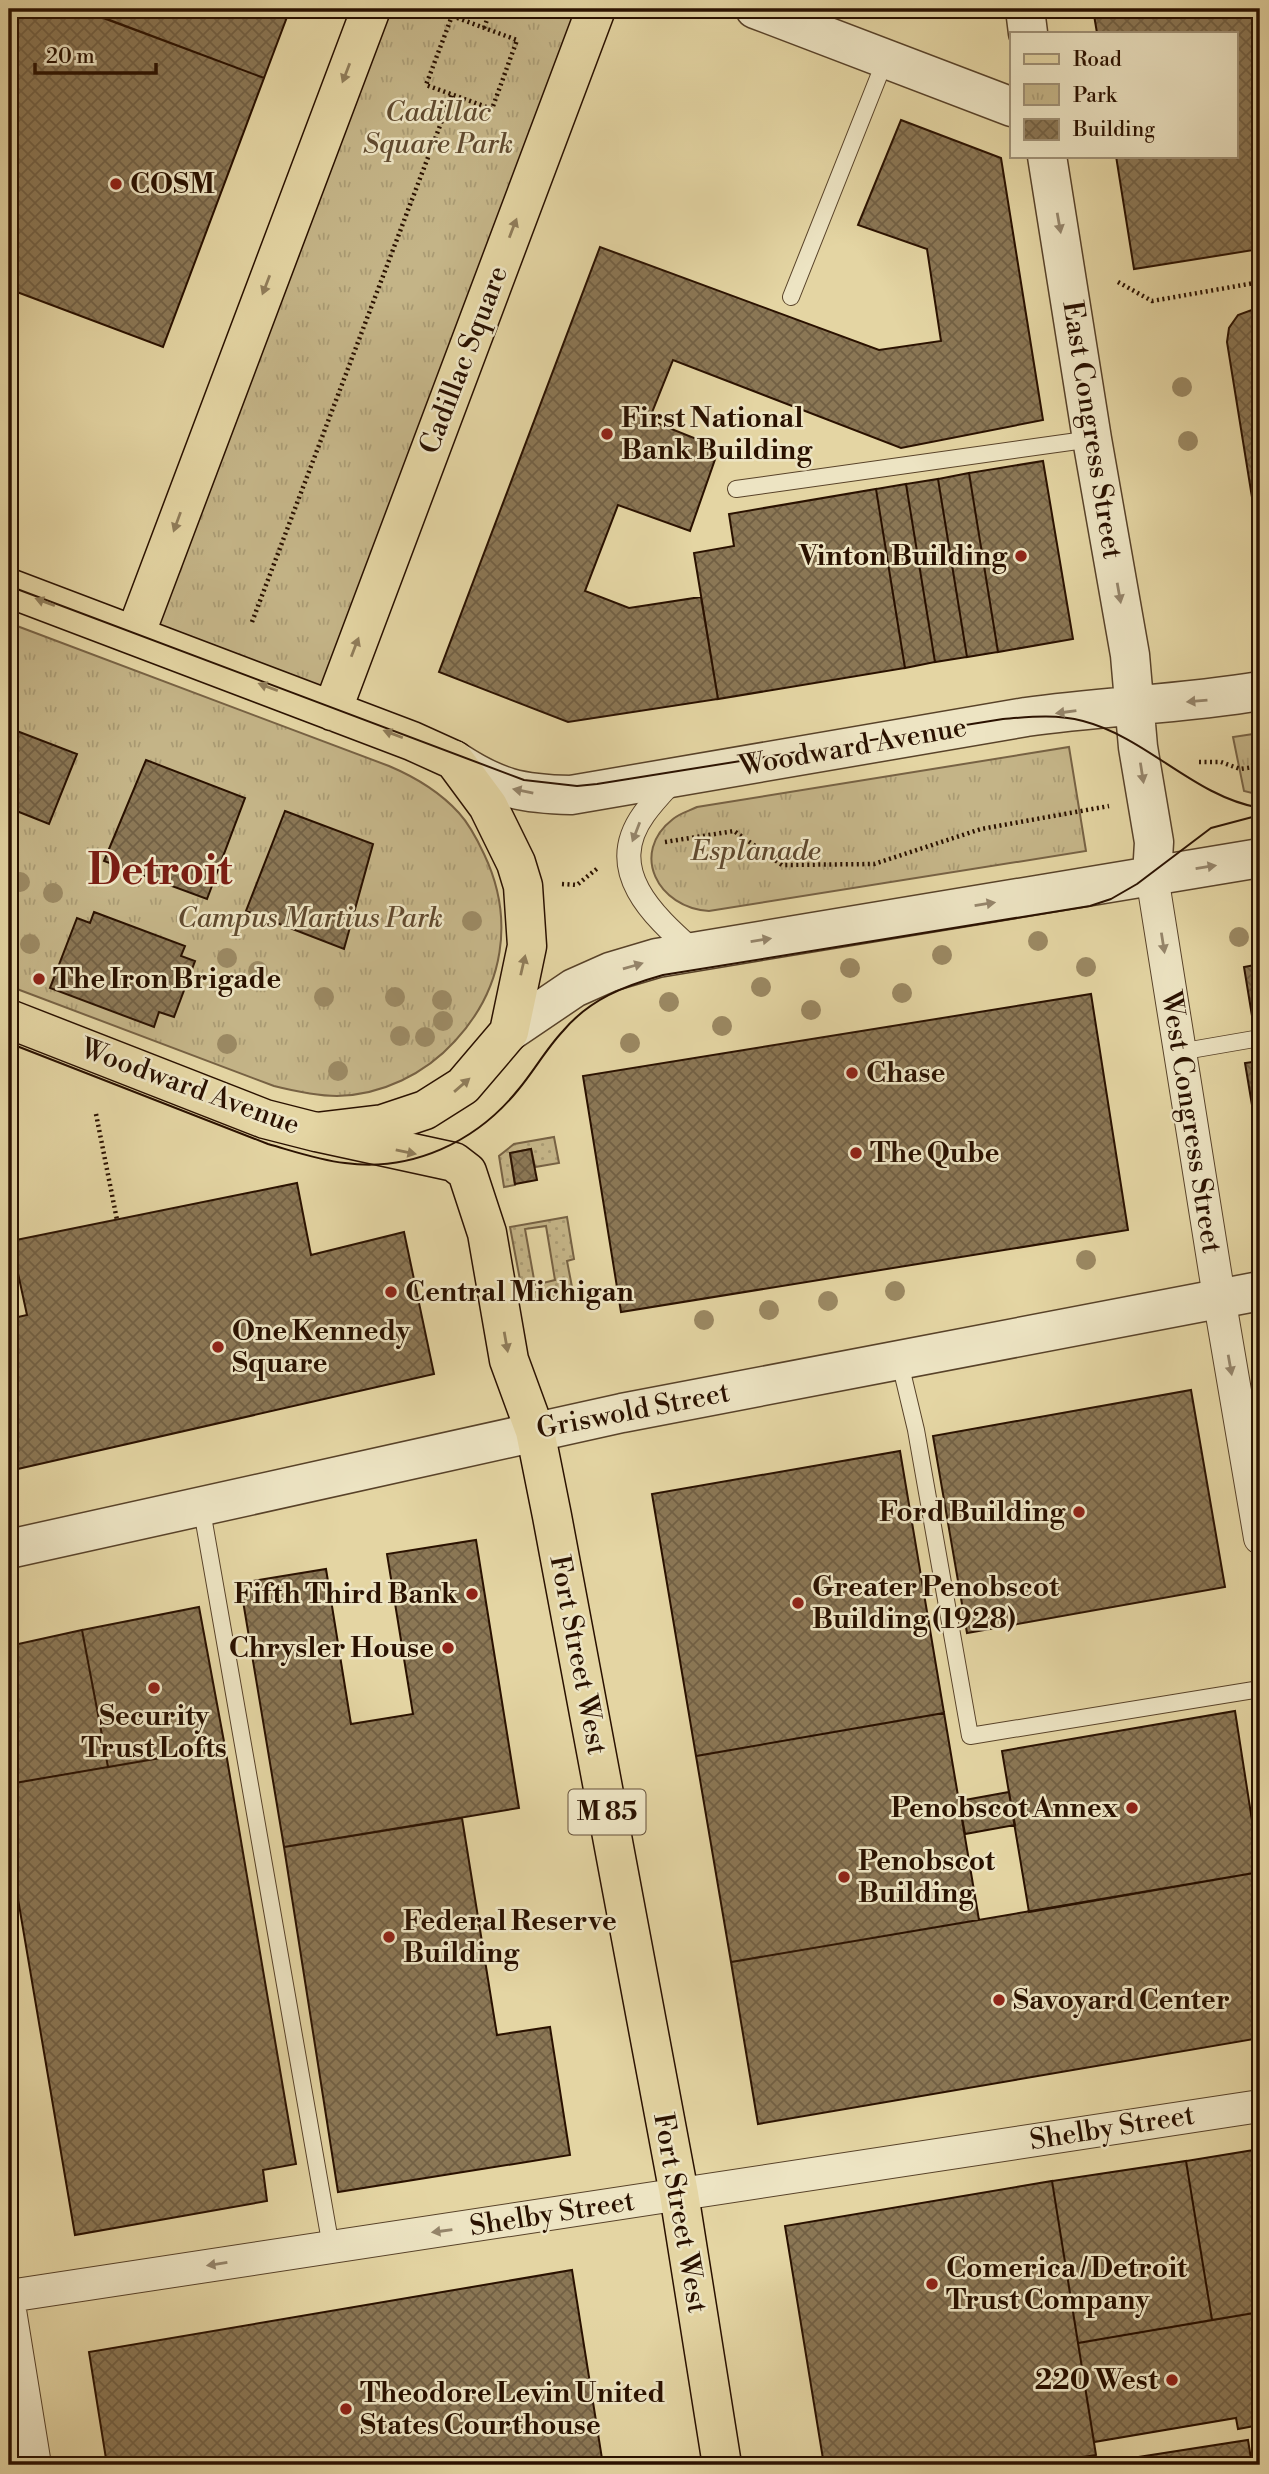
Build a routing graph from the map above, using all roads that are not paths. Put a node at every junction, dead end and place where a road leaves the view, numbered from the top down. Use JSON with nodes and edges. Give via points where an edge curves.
{"nodes":[{"id":1,"x":370,"y":9,"type":"edge"},
{"id":2,"x":596,"y":9,"type":"edge"},
{"id":3,"x":755,"y":9,"type":"edge"},
{"id":4,"x":1025,"y":9,"type":"edge"},
{"id":5,"x":1028,"y":32,"type":"edge"},
{"id":6,"x":886,"y":58,"type":"junction"},
{"id":7,"x":1010,"y":106,"type":"edge"},
{"id":8,"x":1047,"y":158,"type":"edge"},
{"id":9,"x":791,"y":297,"type":"dead end"},
{"id":10,"x":1092,"y":439,"type":"junction"},
{"id":11,"x":736,"y":489,"type":"dead end"},
{"id":12,"x":9,"y":588,"type":"edge"},
{"id":13,"x":135,"y":635,"type":"junction"},
{"id":14,"x":1260,"y":691,"type":"edge"},
{"id":15,"x":1134,"y":705,"type":"junction"},
{"id":16,"x":332,"y":711,"type":"junction"},
{"id":17,"x":454,"y":760,"type":"junction"},
{"id":18,"x":676,"y":777,"type":"junction"},
{"id":19,"x":1260,"y":858,"type":"edge"},
{"id":20,"x":1152,"y":876,"type":"junction"},
{"id":21,"x":693,"y":951,"type":"junction"},
{"id":22,"x":9,"y":1019,"type":"edge"},
{"id":23,"x":509,"y":1032,"type":"junction"},
{"id":24,"x":1260,"y":1038,"type":"edge"},
{"id":25,"x":1180,"y":1052,"type":"junction"},
{"id":26,"x":316,"y":1132,"type":"junction"},
{"id":27,"x":1260,"y":1291,"type":"edge"},
{"id":28,"x":1219,"y":1297,"type":"junction"},
{"id":29,"x":899,"y":1359,"type":"junction"},
{"id":30,"x":535,"y":1431,"type":"junction"},
{"id":31,"x":201,"y":1506,"type":"junction"},
{"id":32,"x":1260,"y":1538,"type":"edge"},
{"id":33,"x":9,"y":1549,"type":"edge"},
{"id":34,"x":1260,"y":1689,"type":"edge"},
{"id":35,"x":1260,"y":2106,"type":"edge"},
{"id":36,"x":679,"y":2194,"type":"junction"},
{"id":37,"x":331,"y":2247,"type":"junction"},
{"id":38,"x":9,"y":2296,"type":"edge"},
{"id":39,"x":9,"y":2304,"type":"edge"},
{"id":40,"x":35,"y":2465,"type":"edge"},
{"id":41,"x":722,"y":2465,"type":"edge"}],
"edges":[{"from":1,"to":13,"type":"main road","one_way":true},
{"from":16,"to":2,"type":"main road","name":"Cadillac Square","one_way":true},
{"from":3,"to":6,"type":"street"},
{"from":4,"to":5,"type":"street"},
{"from":6,"to":7,"type":"street"},
{"from":6,"to":9,"type":"lane"},
{"from":8,"to":10,"type":"street","name":"East Congress Street","one_way":true},
{"from":10,"to":11,"type":"lane"},
{"from":10,"to":15,"type":"street","name":"East Congress Street","one_way":true,"via":[[1130,655]]},
{"from":13,"to":12,"type":"main road","name":"Woodward Avenue","one_way":true},
{"from":16,"to":13,"type":"main road","name":"Woodward Avenue","one_way":true},
{"from":14,"to":15,"type":"street","name":"Woodward Avenue","one_way":true,"via":[[1202,701]]},
{"from":15,"to":18,"type":"street","name":"Woodward Avenue","one_way":true,"via":[[1026,717]]},
{"from":15,"to":20,"type":"street","name":"West Congress Street","one_way":true,"via":[[1154,842]]},
{"from":17,"to":16,"type":"main road","name":"Woodward Avenue","one_way":true},
{"from":18,"to":17,"type":"street","name":"Woodward Avenue","one_way":true,"via":[[590,792],[546,794],[485,780]]},
{"from":23,"to":17,"type":"main road","name":"Woodward Avenue","one_way":true,"via":[[527,946],[523,886],[493,815]]},
{"from":18,"to":21,"type":"street","one_way":true,"via":[[642,816],[633,835],[631,874],[653,915]]},
{"from":20,"to":19,"type":"street","name":"Woodward Avenue","one_way":true},
{"from":21,"to":20,"type":"street","name":"Woodward Avenue","one_way":true},
{"from":20,"to":25,"type":"street","name":"West Congress Street","one_way":true},
{"from":23,"to":21,"type":"street","name":"Woodward Avenue","one_way":true,"via":[[588,981]]},
{"from":22,"to":26,"type":"main road","name":"Woodward Avenue","via":[[265,1119]]},
{"from":26,"to":23,"type":"main road","name":"Woodward Avenue","one_way":true,"via":[[383,1124],[425,1110],[463,1086]]},
{"from":24,"to":25,"type":"lane"},
{"from":25,"to":28,"type":"street","name":"West Congress Street"},
{"from":26,"to":30,"type":"main road","name":"Fort Street West","one_way":true,"via":[[454,1162],[467,1172],[487,1233],[509,1360]]},
{"from":27,"to":28,"type":"street","name":"Griswold Street"},
{"from":28,"to":29,"type":"street","name":"Griswold Street"},
{"from":28,"to":32,"type":"street","name":"West Congress Street","one_way":true},
{"from":29,"to":30,"type":"street","name":"Griswold Street"},
{"from":29,"to":34,"type":"lane","via":[[916,1430],[970,1736]]},
{"from":30,"to":31,"type":"street","name":"Griswold Street"},
{"from":30,"to":36,"type":"main road","name":"Fort Street West","number":"M 85"},
{"from":31,"to":33,"type":"street","name":"Griswold Street"},
{"from":31,"to":37,"type":"lane"},
{"from":35,"to":36,"type":"street","name":"Shelby Street"},
{"from":36,"to":37,"type":"street","name":"Shelby Street","one_way":true},
{"from":36,"to":41,"type":"main road","name":"Fort Street West","number":"M 85"},
{"from":37,"to":38,"type":"street","name":"Shelby Street","one_way":true},
{"from":39,"to":40,"type":"street"}]}
